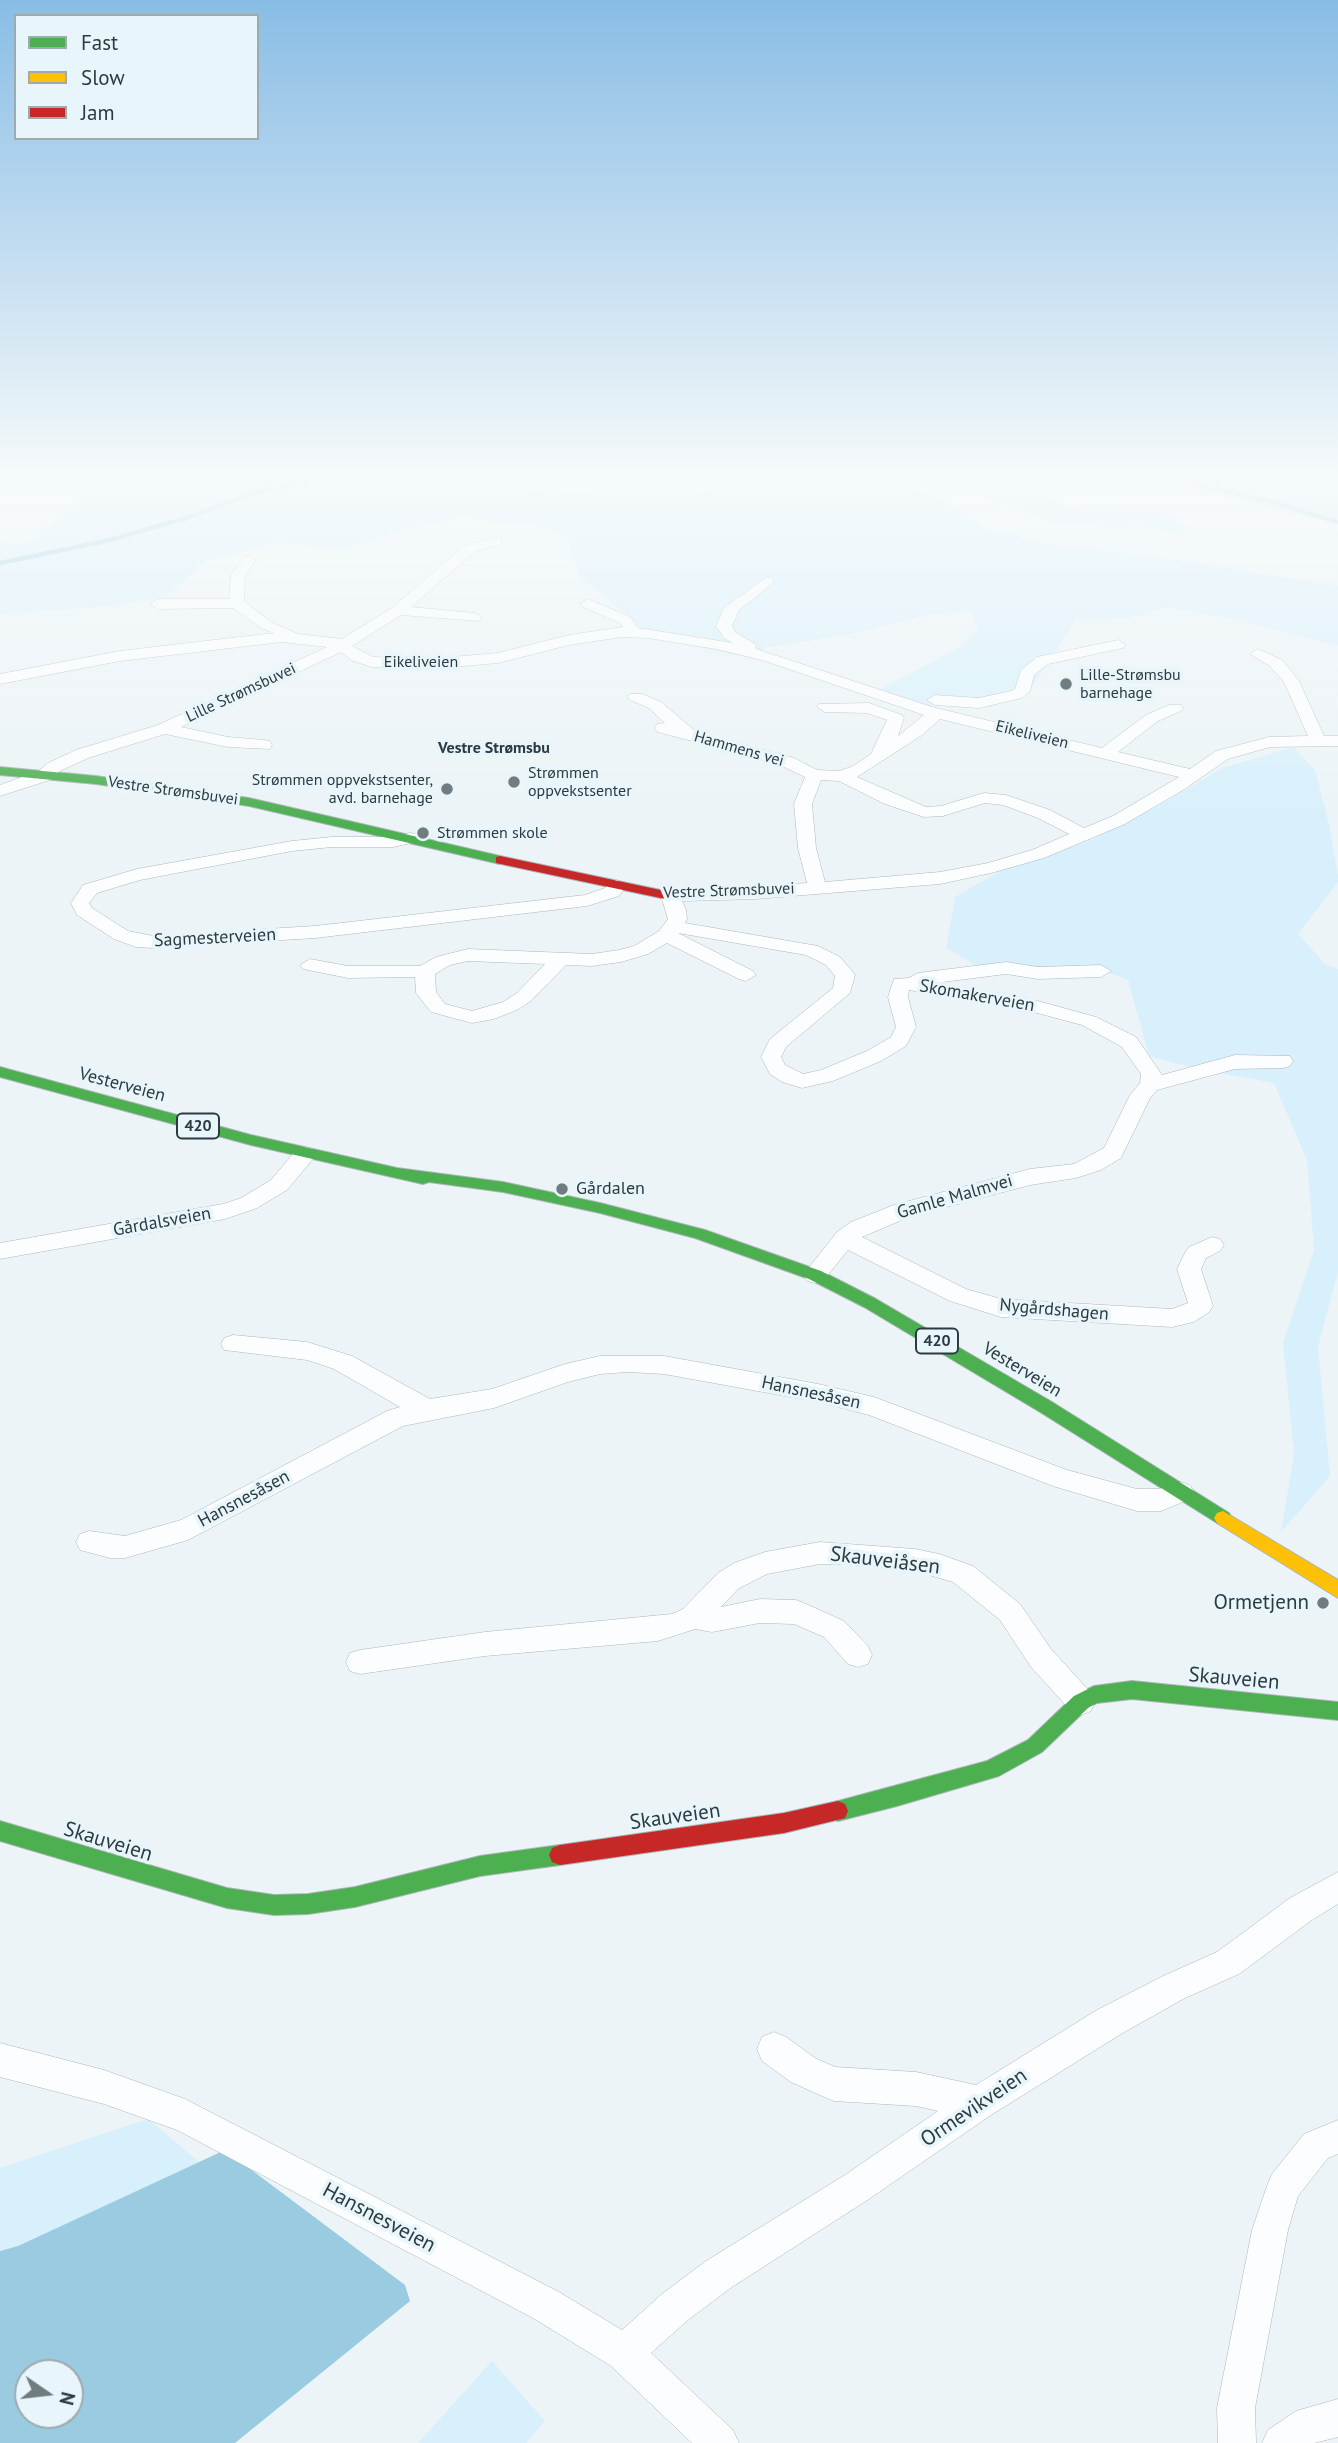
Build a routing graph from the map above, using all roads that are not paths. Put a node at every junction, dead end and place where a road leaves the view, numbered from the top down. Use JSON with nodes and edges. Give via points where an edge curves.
{"nodes":[{"id":1,"x":237,"y":595,"type":"edge"},
{"id":2,"x":415,"y":595,"type":"edge"},
{"id":3,"x":748,"y":595,"type":"edge"},
{"id":4,"x":236,"y":603,"type":"junction"},
{"id":5,"x":158,"y":604,"type":"dead end"},
{"id":6,"x":588,"y":604,"type":"dead end"},
{"id":7,"x":398,"y":610,"type":"junction"},
{"id":8,"x":474,"y":618,"type":"dead end"},
{"id":9,"x":629,"y":632,"type":"junction"},
{"id":10,"x":300,"y":637,"type":"junction"},
{"id":11,"x":1118,"y":645,"type":"dead end"},
{"id":12,"x":341,"y":646,"type":"junction"},
{"id":13,"x":1258,"y":654,"type":"dead end"},
{"id":14,"x":768,"y":657,"type":"junction"},
{"id":15,"x":0,"y":679,"type":"edge"},
{"id":16,"x":873,"y":692,"type":"junction"},
{"id":17,"x":636,"y":697,"type":"dead end"},
{"id":18,"x":825,"y":707,"type":"dead end"},
{"id":19,"x":1175,"y":708,"type":"dead end"},
{"id":20,"x":937,"y":713,"type":"junction"},
{"id":21,"x":663,"y":728,"type":"dead end"},
{"id":22,"x":164,"y":729,"type":"junction"},
{"id":23,"x":702,"y":737,"type":"junction"},
{"id":24,"x":1316,"y":740,"type":"junction"},
{"id":25,"x":1338,"y":741,"type":"edge"},
{"id":26,"x":264,"y":745,"type":"dead end"},
{"id":27,"x":1106,"y":753,"type":"junction"},
{"id":28,"x":871,"y":764,"type":"junction"},
{"id":29,"x":0,"y":771,"type":"edge"},
{"id":30,"x":814,"y":775,"type":"junction"},
{"id":31,"x":1192,"y":775,"type":"junction"},
{"id":32,"x":41,"y":776,"type":"junction"},
{"id":33,"x":842,"y":776,"type":"junction"},
{"id":34,"x":0,"y":791,"type":"edge"},
{"id":35,"x":1084,"y":835,"type":"junction"},
{"id":36,"x":410,"y":838,"type":"junction"},
{"id":37,"x":617,"y":886,"type":"junction"},
{"id":38,"x":817,"y":888,"type":"junction"},
{"id":39,"x":670,"y":896,"type":"junction"},
{"id":40,"x":670,"y":931,"type":"junction"},
{"id":41,"x":560,"y":960,"type":"junction"},
{"id":42,"x":310,"y":965,"type":"dead end"},
{"id":43,"x":1101,"y":971,"type":"dead end"},
{"id":44,"x":425,"y":972,"type":"junction"},
{"id":45,"x":746,"y":975,"type":"dead end"},
{"id":46,"x":901,"y":983,"type":"junction"},
{"id":47,"x":1283,"y":1061,"type":"dead end"},
{"id":48,"x":0,"y":1072,"type":"edge"},
{"id":49,"x":1150,"y":1085,"type":"junction"},
{"id":50,"x":1113,"y":1153,"type":"joint"},
{"id":51,"x":305,"y":1154,"type":"junction"},
{"id":52,"x":845,"y":1238,"type":"junction"},
{"id":53,"x":1212,"y":1245,"type":"dead end"},
{"id":54,"x":0,"y":1251,"type":"edge"},
{"id":55,"x":814,"y":1275,"type":"junction"},
{"id":56,"x":233,"y":1344,"type":"dead end"},
{"id":57,"x":430,"y":1409,"type":"junction"},
{"id":58,"x":1181,"y":1492,"type":"junction"},
{"id":59,"x":89,"y":1542,"type":"dead end"},
{"id":60,"x":1333,"y":1588,"type":"edge"},
{"id":61,"x":693,"y":1617,"type":"junction"},
{"id":62,"x":858,"y":1655,"type":"dead end"},
{"id":63,"x":360,"y":1661,"type":"dead end"},
{"id":64,"x":1081,"y":1702,"type":"junction"},
{"id":65,"x":1338,"y":1711,"type":"edge"},
{"id":66,"x":0,"y":1831,"type":"edge"},
{"id":67,"x":1338,"y":1887,"type":"edge"},
{"id":68,"x":774,"y":2049,"type":"dead end"},
{"id":69,"x":0,"y":2060,"type":"edge"},
{"id":70,"x":979,"y":2103,"type":"junction"},
{"id":71,"x":1338,"y":2137,"type":"edge"},
{"id":72,"x":624,"y":2353,"type":"junction"},
{"id":73,"x":1338,"y":2418,"type":"edge"},
{"id":74,"x":720,"y":2443,"type":"edge"},
{"id":75,"x":1237,"y":2443,"type":"edge"},
{"id":76,"x":1281,"y":2443,"type":"edge"}],
"edges":[{"from":1,"to":4,"type":"street"},
{"from":2,"to":7,"type":"street","name":"Lille Strømsbuvei"},
{"from":3,"to":14,"type":"street","via":[[732,608],[724,626],[729,635]]},
{"from":4,"to":5,"type":"street"},
{"from":4,"to":10,"type":"street","via":[[266,625]]},
{"from":6,"to":9,"type":"street","via":[[625,620]]},
{"from":7,"to":8,"type":"street"},
{"from":7,"to":12,"type":"street","name":"Lille Strømsbuvei"},
{"from":9,"to":12,"type":"street","name":"Eikeliveien","via":[[569,640],[498,658],[428,664],[372,662]]},
{"from":9,"to":14,"type":"street","name":"Eikeliveien","via":[[706,642]]},
{"from":10,"to":12,"type":"street","name":"Eikeliveien"},
{"from":10,"to":15,"type":"street","via":[[120,656]]},
{"from":11,"to":16,"type":"street","name":"Eikeliveien","via":[[1043,660],[1027,673],[1022,691],[1000,700],[955,702]]},
{"from":12,"to":22,"type":"street","name":"Lille Strømsbuvei"},
{"from":13,"to":24,"type":"street","via":[[1276,663],[1291,681]]},
{"from":14,"to":16,"type":"street","name":"Eikeliveien"},
{"from":16,"to":20,"type":"street","name":"Eikeliveien"},
{"from":17,"to":23,"type":"street","via":[[655,705],[679,728]]},
{"from":18,"to":28,"type":"street","via":[[851,705],[896,718],[887,743]]},
{"from":19,"to":27,"type":"street","via":[[1152,718]]},
{"from":20,"to":27,"type":"street","name":"Eikeliveien"},
{"from":20,"to":28,"type":"street","name":"Hammens vei"},
{"from":21,"to":23,"type":"street","name":"Hammens vei"},
{"from":22,"to":26,"type":"street"},
{"from":22,"to":32,"type":"street","name":"Lille Strømsbuvei","via":[[82,754]]},
{"from":23,"to":30,"type":"street","name":"Hammens vei","via":[[788,762]]},
{"from":24,"to":25,"type":"street","name":"Vestre Strømsbuvei"},
{"from":24,"to":31,"type":"street","name":"Vestre Strømsbuvei","via":[[1255,745],[1222,755]]},
{"from":27,"to":31,"type":"street","name":"Eikeliveien"},
{"from":28,"to":33,"type":"street","name":"Hammens vei"},
{"from":29,"to":32,"type":"main road","name":"Vestre Strømsbuvei"},
{"from":30,"to":33,"type":"street","name":"Hammens vei"},
{"from":30,"to":38,"type":"street","via":[[803,804]]},
{"from":31,"to":35,"type":"street","name":"Vestre Strømsbuvei","via":[[1119,820]]},
{"from":32,"to":34,"type":"street","name":"Vestre Strømsbuvei"},
{"from":32,"to":36,"type":"main road","name":"Vestre Strømsbuvei","via":[[249,802]]},
{"from":33,"to":35,"type":"street","name":"Hammens vei","via":[[924,812],[984,798],[1006,800]]},
{"from":35,"to":38,"type":"street","name":"Vestre Strømsbuvei","via":[[1038,854],[966,873]]},
{"from":36,"to":37,"type":"main road","name":"Vestre Strømsbuvei"},
{"from":36,"to":37,"type":"street","name":"Sagmesterveien","via":[[292,846],[137,875],[90,889],[80,903],[84,911],[121,936],[153,942],[315,932],[461,916],[587,900]]},
{"from":37,"to":39,"type":"main road","name":"Vestre Strømsbuvei"},
{"from":38,"to":39,"type":"street","name":"Vestre Strømsbuvei"},
{"from":39,"to":40,"type":"street","via":[[678,919]]},
{"from":40,"to":41,"type":"street","via":[[641,950],[621,956]]},
{"from":40,"to":45,"type":"street"},
{"from":40,"to":46,"type":"street","name":"Skomakerveien","via":[[811,950],[833,961],[845,975],[843,989],[777,1044],[771,1057],[777,1069],[802,1081],[838,1071],[899,1041],[906,1027],[898,997]]},
{"from":41,"to":44,"type":"street","via":[[468,955],[443,961]]},
{"from":41,"to":44,"type":"street","via":[[510,1006],[472,1017],[438,1008],[426,993]]},
{"from":42,"to":44,"type":"street","via":[[348,972]]},
{"from":43,"to":46,"type":"street","via":[[1038,973],[1006,968]]},
{"from":46,"to":49,"type":"street","name":"Skomakerveien","via":[[1027,1004],[1089,1021],[1129,1042],[1153,1074]]},
{"from":47,"to":49,"type":"street","via":[[1235,1062]]},
{"from":48,"to":51,"type":"main road","name":"Vesterveien","number":"420"},
{"from":49,"to":50,"type":"street"},
{"from":50,"to":52,"type":"street","name":"Gamle Malmvei","via":[[1076,1171],[1030,1177],[901,1211]]},
{"from":51,"to":54,"type":"street","name":"Gårdalsveien","via":[[279,1185],[225,1211]]},
{"from":51,"to":55,"type":"main road","name":"Vesterveien","number":"420","via":[[600,1208],[699,1234]]},
{"from":52,"to":53,"type":"street","name":"Nygårdshagen","via":[[958,1295],[1001,1308],[1172,1318],[1186,1316],[1200,1306],[1189,1269],[1198,1253]]},
{"from":52,"to":55,"type":"street","name":"Gamle Malmvei"},
{"from":55,"to":58,"type":"main road","name":"Vesterveien","number":"420","via":[[937,1341]]},
{"from":56,"to":57,"type":"street","via":[[307,1351],[343,1362]]},
{"from":57,"to":58,"type":"street","name":"Hansnesåsen","via":[[494,1398],[600,1365],[664,1365],[874,1407],[1062,1479],[1137,1500],[1161,1500]]},
{"from":57,"to":59,"type":"street","name":"Hansnesåsen","via":[[361,1435],[188,1529],[125,1546]]},
{"from":58,"to":60,"type":"main road","name":"Vesterveien","number":"420"},
{"from":61,"to":62,"type":"street","name":"Skauveiåsen","via":[[712,1620],[760,1611],[796,1612],[834,1629]]},
{"from":61,"to":63,"type":"street","name":"Skauveiåsen","via":[[658,1629],[485,1644]]},
{"from":61,"to":64,"type":"street","name":"Skauveiåsen","via":[[728,1581],[765,1563],[848,1552],[939,1565],[963,1574],[1010,1612],[1041,1658]]},
{"from":64,"to":65,"type":"main road","name":"Skauveien","via":[[1094,1695],[1132,1690]]},
{"from":64,"to":66,"type":"main road","name":"Skauveien","via":[[1035,1746],[992,1769],[897,1797],[784,1823],[480,1866],[308,1904],[274,1905],[227,1898]]},
{"from":67,"to":70,"type":"street","name":"Ormevikveien","via":[[1228,1963],[1109,2022]]},
{"from":68,"to":70,"type":"street","via":[[803,2070],[834,2084],[916,2089]]},
{"from":69,"to":72,"type":"street","name":"Hansnesveien","via":[[104,2087],[185,2116],[546,2305]]},
{"from":70,"to":72,"type":"street","name":"Ormevikveien","via":[[858,2188],[719,2274],[675,2306]]},
{"from":71,"to":75,"type":"street","via":[[1316,2146],[1284,2186],[1270,2230],[1236,2409]]},
{"from":72,"to":74,"type":"street","name":"Hansnesveien"},
{"from":73,"to":76,"type":"street","via":[[1309,2424]]}]}
